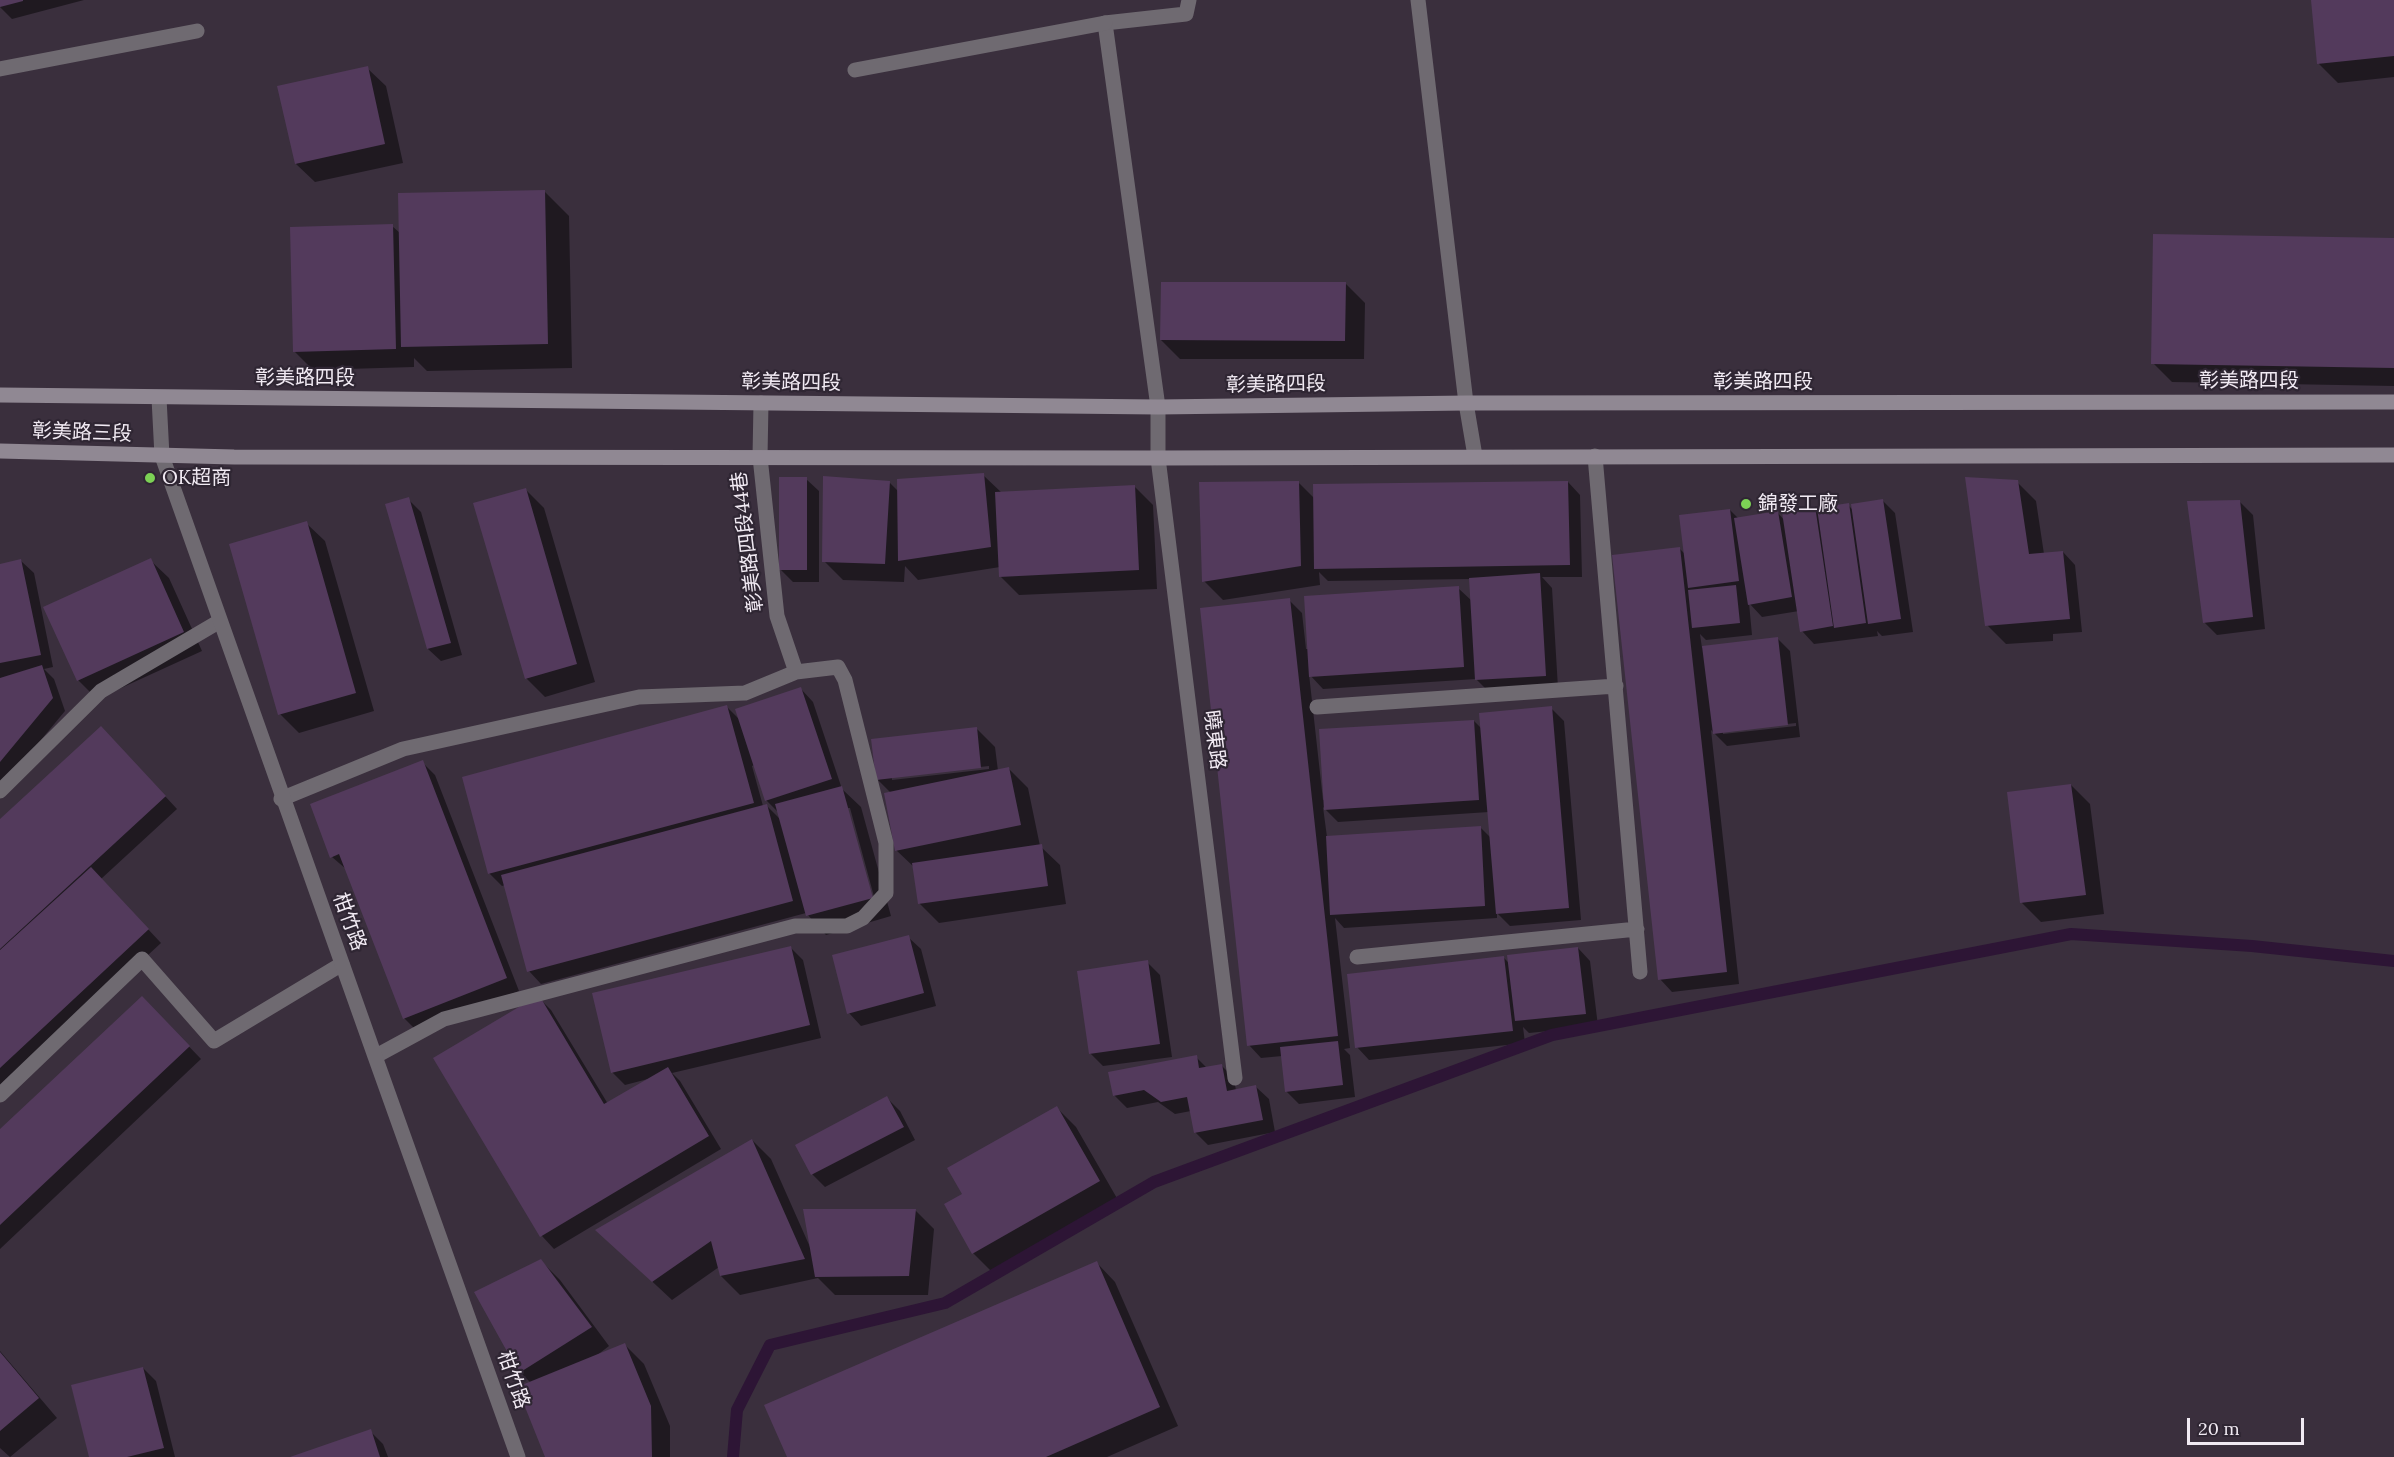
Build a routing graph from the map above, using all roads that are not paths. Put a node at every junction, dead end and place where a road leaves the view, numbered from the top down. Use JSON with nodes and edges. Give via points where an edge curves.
{"nodes":[{"id":1,"x":1189,"y":0,"type":"edge"},
{"id":2,"x":1418,"y":0,"type":"edge"},
{"id":3,"x":1105,"y":23,"type":"junction"},
{"id":4,"x":197,"y":31,"type":"dead end"},
{"id":5,"x":0,"y":69,"type":"edge"},
{"id":6,"x":855,"y":70,"type":"dead end"},
{"id":7,"x":0,"y":395,"type":"edge"},
{"id":8,"x":159,"y":398,"type":"junction"},
{"id":9,"x":2394,"y":402,"type":"edge"},
{"id":10,"x":761,"y":403,"type":"junction"},
{"id":11,"x":1466,"y":403,"type":"junction"},
{"id":12,"x":1158,"y":407,"type":"junction"},
{"id":13,"x":0,"y":452,"type":"edge"},
{"id":14,"x":2394,"y":455,"type":"edge"},
{"id":15,"x":162,"y":456,"type":"junction"},
{"id":16,"x":1475,"y":456,"type":"junction"},
{"id":17,"x":1595,"y":456,"type":"junction"},
{"id":18,"x":760,"y":457,"type":"junction"},
{"id":19,"x":1158,"y":458,"type":"junction"},
{"id":20,"x":220,"y":621,"type":"junction"},
{"id":21,"x":796,"y":672,"type":"junction"},
{"id":22,"x":1616,"y":686,"type":"junction"},
{"id":23,"x":1317,"y":707,"type":"dead end"},
{"id":24,"x":0,"y":791,"type":"edge"},
{"id":25,"x":282,"y":800,"type":"junction"},
{"id":26,"x":1637,"y":929,"type":"junction"},
{"id":27,"x":1357,"y":957,"type":"dead end"},
{"id":28,"x":342,"y":964,"type":"junction"},
{"id":29,"x":1640,"y":972,"type":"dead end"},
{"id":30,"x":376,"y":1056,"type":"junction"},
{"id":31,"x":1235,"y":1078,"type":"dead end"},
{"id":32,"x":0,"y":1095,"type":"edge"},
{"id":33,"x":518,"y":1457,"type":"edge"}],
"edges":[{"from":1,"to":3,"type":"street","via":[[1186,14]]},
{"from":2,"to":11,"type":"street"},
{"from":3,"to":6,"type":"street"},
{"from":3,"to":12,"type":"street","name":"曉東路"},
{"from":4,"to":5,"type":"street"},
{"from":7,"to":8,"type":"main road","name":"彰美路三段"},
{"from":8,"to":10,"type":"main road","name":"彰美路四段"},
{"from":8,"to":15,"type":"street","name":"柑竹路"},
{"from":9,"to":11,"type":"main road","name":"彰美路四段"},
{"from":10,"to":12,"type":"main road","name":"彰美路四段"},
{"from":10,"to":18,"type":"street","name":"彰美路四段44巷"},
{"from":11,"to":12,"type":"main road","name":"彰美路四段"},
{"from":11,"to":16,"type":"street"},
{"from":12,"to":19,"type":"street","name":"曉東路"},
{"from":13,"to":15,"type":"main road","name":"彰美路三段"},
{"from":14,"to":17,"type":"main road"},
{"from":15,"to":18,"type":"main road"},
{"from":15,"to":20,"type":"street","name":"柑竹路"},
{"from":16,"to":17,"type":"main road"},
{"from":16,"to":19,"type":"main road"},
{"from":17,"to":22,"type":"street"},
{"from":18,"to":19,"type":"main road"},
{"from":18,"to":21,"type":"street","name":"彰美路四段44巷","via":[[777,616]]},
{"from":19,"to":31,"type":"street","name":"曉東路"},
{"from":20,"to":24,"type":"street","via":[[101,691]]},
{"from":20,"to":25,"type":"street","name":"柑竹路"},
{"from":21,"to":25,"type":"street","via":[[744,693],[639,697],[403,748]]},
{"from":21,"to":30,"type":"street","via":[[838,667],[852,703],[886,843],[886,893],[863,918],[847,926],[795,926],[444,1019]]},
{"from":22,"to":23,"type":"street"},
{"from":22,"to":26,"type":"street"},
{"from":25,"to":28,"type":"street","name":"柑竹路"},
{"from":26,"to":27,"type":"street"},
{"from":26,"to":29,"type":"street"},
{"from":28,"to":30,"type":"street","name":"柑竹路"},
{"from":28,"to":32,"type":"street","via":[[214,1041],[142,959]]},
{"from":30,"to":33,"type":"street","name":"柑竹路"}]}
